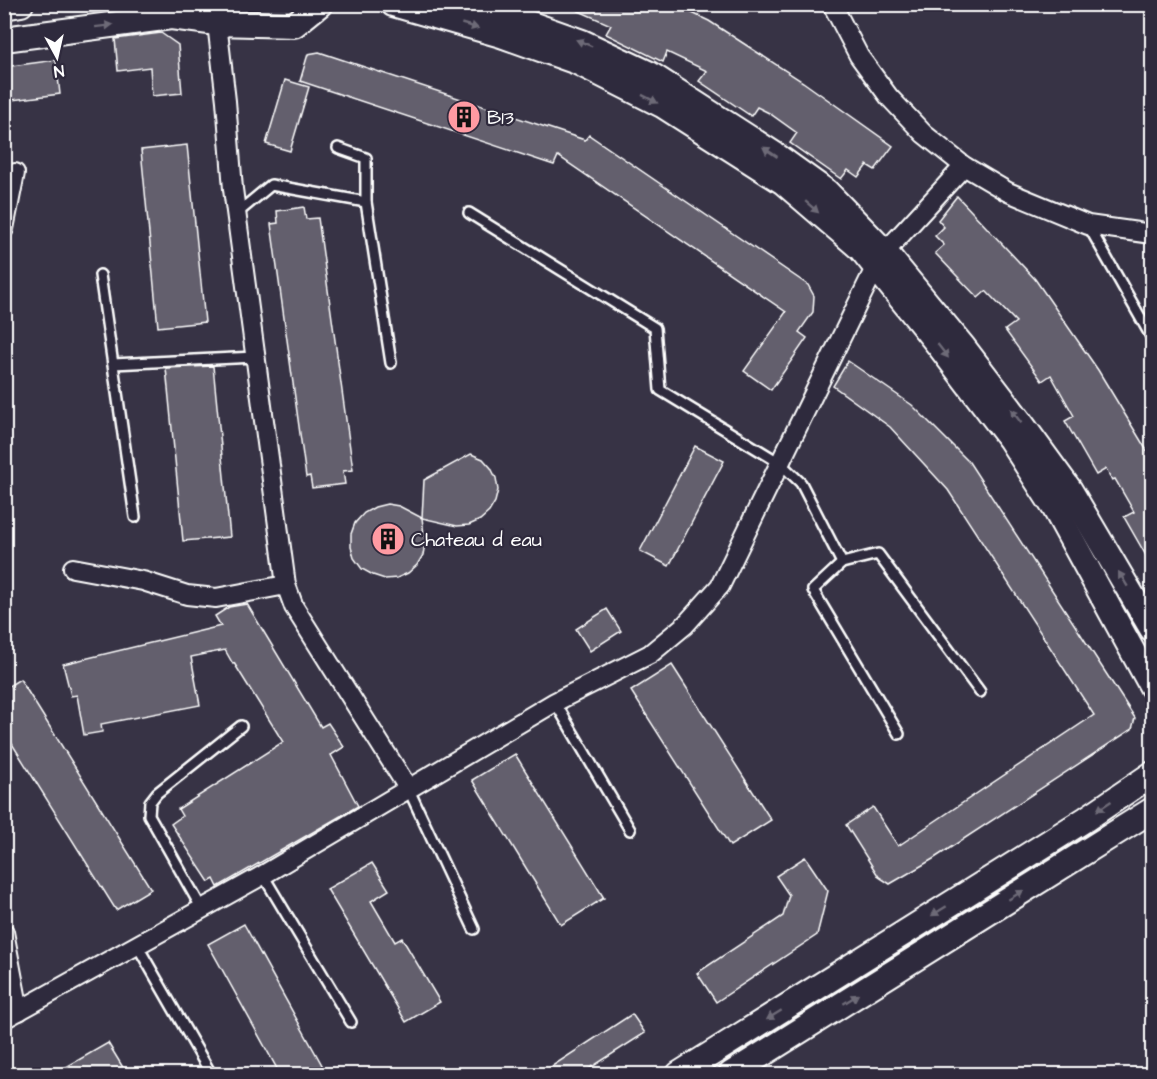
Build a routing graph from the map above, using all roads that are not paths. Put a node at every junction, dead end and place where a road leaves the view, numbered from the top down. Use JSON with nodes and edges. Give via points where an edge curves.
{"nodes":[{"id":1,"x":21,"y":4,"type":"edge"},
{"id":2,"x":321,"y":4,"type":"edge"},
{"id":3,"x":393,"y":4,"type":"edge"},
{"id":4,"x":475,"y":4,"type":"edge"},
{"id":5,"x":832,"y":4,"type":"edge"},
{"id":6,"x":4,"y":8,"type":"edge"},
{"id":7,"x":216,"y":14,"type":"edge"},
{"id":8,"x":4,"y":39,"type":"edge"},
{"id":9,"x":338,"y":148,"type":"dead end"},
{"id":10,"x":964,"y":166,"type":"junction"},
{"id":11,"x":15,"y":173,"type":"dead end"},
{"id":12,"x":366,"y":202,"type":"junction"},
{"id":13,"x":469,"y":213,"type":"dead end"},
{"id":14,"x":236,"y":214,"type":"junction"},
{"id":15,"x":1088,"y":225,"type":"junction"},
{"id":16,"x":4,"y":229,"type":"edge"},
{"id":17,"x":1152,"y":234,"type":"edge"},
{"id":18,"x":880,"y":259,"type":"junction"},
{"id":19,"x":100,"y":275,"type":"dead end"},
{"id":20,"x":1152,"y":338,"type":"edge"},
{"id":21,"x":255,"y":357,"type":"junction"},
{"id":22,"x":390,"y":363,"type":"dead end"},
{"id":23,"x":113,"y":364,"type":"junction"},
{"id":24,"x":780,"y":463,"type":"junction"},
{"id":25,"x":135,"y":517,"type":"dead end"},
{"id":26,"x":842,"y":563,"type":"junction"},
{"id":27,"x":73,"y":568,"type":"dead end"},
{"id":28,"x":286,"y":585,"type":"junction"},
{"id":29,"x":1152,"y":629,"type":"edge"},
{"id":30,"x":1152,"y":687,"type":"edge"},
{"id":31,"x":980,"y":692,"type":"dead end"},
{"id":32,"x":555,"y":702,"type":"junction"},
{"id":33,"x":241,"y":726,"type":"dead end"},
{"id":34,"x":899,"y":734,"type":"dead end"},
{"id":35,"x":1152,"y":774,"type":"edge"},
{"id":36,"x":408,"y":788,"type":"junction"},
{"id":37,"x":1152,"y":810,"type":"edge"},
{"id":38,"x":630,"y":830,"type":"dead end"},
{"id":39,"x":263,"y":875,"type":"junction"},
{"id":40,"x":202,"y":909,"type":"junction"},
{"id":41,"x":474,"y":929,"type":"dead end"},
{"id":42,"x":4,"y":932,"type":"edge"},
{"id":43,"x":137,"y":945,"type":"junction"},
{"id":44,"x":12,"y":1015,"type":"edge"},
{"id":45,"x":351,"y":1022,"type":"dead end"},
{"id":46,"x":211,"y":1074,"type":"edge"},
{"id":47,"x":679,"y":1074,"type":"edge"},
{"id":48,"x":731,"y":1074,"type":"edge"}],
"edges":[{"from":1,"to":6,"type":"main road"},
{"from":2,"to":7,"type":"main road","via":[[294,25]]},
{"from":3,"to":18,"type":"main road","one_way":true,"via":[[577,62],[662,105],[783,182],[861,249]]},
{"from":18,"to":4,"type":"main road","one_way":true,"via":[[827,192],[650,75],[582,42]]},
{"from":5,"to":10,"type":"street","via":[[859,56],[889,97],[924,134]]},
{"from":8,"to":7,"type":"main road","one_way":true},
{"from":7,"to":14,"type":"street"},
{"from":9,"to":12,"type":"lane","via":[[366,158]]},
{"from":10,"to":15,"type":"street","via":[[1008,192]]},
{"from":10,"to":18,"type":"street"},
{"from":11,"to":16,"type":"street"},
{"from":12,"to":14,"type":"lane","via":[[271,185]]},
{"from":12,"to":22,"type":"lane"},
{"from":13,"to":24,"type":"lane","via":[[655,328],[660,390]]},
{"from":14,"to":21,"type":"street"},
{"from":15,"to":17,"type":"street"},
{"from":15,"to":20,"type":"lane"},
{"from":18,"to":24,"type":"street"},
{"from":29,"to":18,"type":"main road","one_way":true,"via":[[1070,490],[964,348]]},
{"from":18,"to":30,"type":"main road","one_way":true,"via":[[1010,438],[1054,509]]},
{"from":19,"to":23,"type":"lane"},
{"from":21,"to":23,"type":"lane"},
{"from":21,"to":28,"type":"street"},
{"from":23,"to":25,"type":"lane"},
{"from":24,"to":26,"type":"lane","via":[[801,483]]},
{"from":24,"to":32,"type":"street","via":[[720,586],[685,625],[650,654]]},
{"from":26,"to":31,"type":"lane","via":[[878,554]]},
{"from":26,"to":34,"type":"lane","via":[[813,590]]},
{"from":27,"to":28,"type":"street","via":[[143,581],[187,595],[216,598]]},
{"from":28,"to":36,"type":"street","via":[[294,607]]},
{"from":32,"to":36,"type":"street"},
{"from":32,"to":38,"type":"lane"},
{"from":33,"to":40,"type":"lane","via":[[150,802],[148,815]]},
{"from":35,"to":47,"type":"main road","one_way":true},
{"from":36,"to":39,"type":"street"},
{"from":36,"to":41,"type":"lane"},
{"from":48,"to":37,"type":"main road","one_way":true},
{"from":39,"to":40,"type":"street"},
{"from":39,"to":45,"type":"lane"},
{"from":40,"to":43,"type":"street"},
{"from":42,"to":44,"type":"street"},
{"from":43,"to":44,"type":"street"},
{"from":43,"to":46,"type":"lane"}]}
